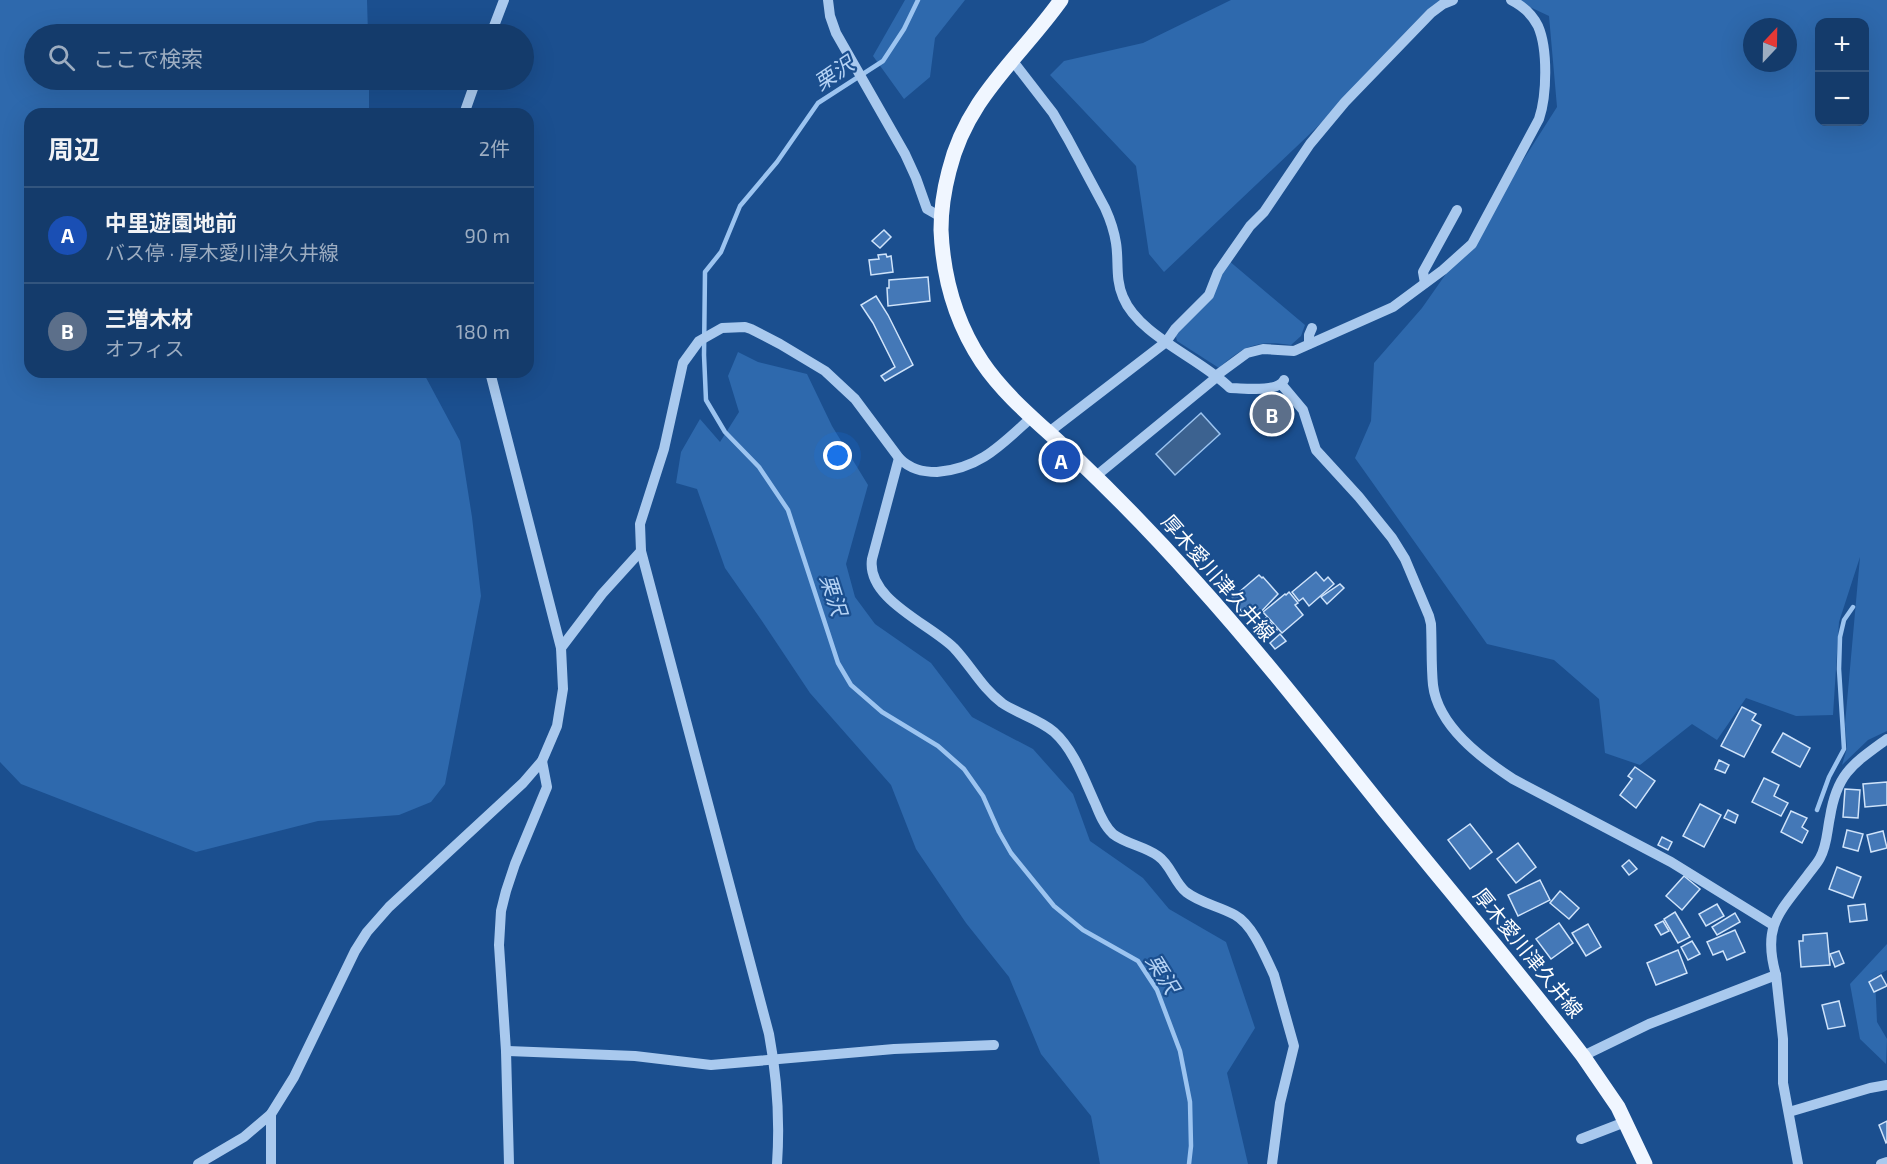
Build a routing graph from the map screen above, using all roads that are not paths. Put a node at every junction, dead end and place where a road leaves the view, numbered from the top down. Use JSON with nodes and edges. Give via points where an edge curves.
{"nodes":[{"id":1,"x":504,"y":0,"type":"edge"},
{"id":2,"x":828,"y":0,"type":"edge"},
{"id":3,"x":1061,"y":0,"type":"edge"},
{"id":4,"x":1454,"y":0,"type":"edge"},
{"id":5,"x":1511,"y":0,"type":"edge"},
{"id":6,"x":495,"y":24,"type":"edge"},
{"id":7,"x":1012,"y":60,"type":"junction"},
{"id":8,"x":472,"y":90,"type":"edge"},
{"id":9,"x":466,"y":108,"type":"edge"},
{"id":10,"x":1457,"y":210,"type":"dead end"},
{"id":11,"x":941,"y":217,"type":"junction"},
{"id":12,"x":1425,"y":283,"type":"junction"},
{"id":13,"x":1312,"y":328,"type":"dead end"},
{"id":14,"x":1166,"y":342,"type":"junction"},
{"id":15,"x":1309,"y":344,"type":"junction"},
{"id":16,"x":1218,"y":375,"type":"junction"},
{"id":17,"x":492,"y":378,"type":"edge"},
{"id":18,"x":1032,"y":417,"type":"junction"},
{"id":19,"x":1049,"y":432,"type":"junction"},
{"id":20,"x":899,"y":458,"type":"junction"},
{"id":21,"x":1096,"y":476,"type":"junction"},
{"id":22,"x":641,"y":551,"type":"junction"},
{"id":23,"x":561,"y":648,"type":"junction"},
{"id":24,"x":1887,"y":739,"type":"edge"},
{"id":25,"x":542,"y":761,"type":"junction"},
{"id":26,"x":1773,"y":925,"type":"junction"},
{"id":27,"x":1776,"y":975,"type":"junction"},
{"id":28,"x":994,"y":1044,"type":"dead end"},
{"id":29,"x":506,"y":1051,"type":"junction"},
{"id":30,"x":1583,"y":1056,"type":"junction"},
{"id":31,"x":774,"y":1059,"type":"junction"},
{"id":32,"x":1887,"y":1085,"type":"edge"},
{"id":33,"x":1789,"y":1112,"type":"junction"},
{"id":34,"x":271,"y":1114,"type":"junction"},
{"id":35,"x":1625,"y":1122,"type":"junction"},
{"id":36,"x":1581,"y":1139,"type":"dead end"},
{"id":37,"x":1887,"y":1162,"type":"edge"},
{"id":38,"x":198,"y":1164,"type":"edge"},
{"id":39,"x":271,"y":1164,"type":"edge"},
{"id":40,"x":509,"y":1164,"type":"edge"},
{"id":41,"x":777,"y":1164,"type":"edge"},
{"id":42,"x":1272,"y":1164,"type":"edge"},
{"id":43,"x":1645,"y":1164,"type":"edge"},
{"id":44,"x":1798,"y":1164,"type":"edge"},
{"id":45,"x":1881,"y":1164,"type":"edge"}],
"edges":[{"from":1,"to":6,"type":"street"},
{"from":2,"to":11,"type":"street","via":[[836,33],[912,166],[927,209]]},
{"from":3,"to":7,"type":"main road","name":"厚木愛川津久井線"},
{"from":4,"to":14,"type":"street","via":[[1431,13],[1345,102],[1250,226],[1218,272],[1209,296]]},
{"from":5,"to":12,"type":"street","via":[[1527,10],[1539,27],[1545,74],[1542,112],[1472,244]]},
{"from":7,"to":11,"type":"main road","name":"厚木愛川津久井線","via":[[975,107],[958,140]]},
{"from":7,"to":14,"type":"street","via":[[1053,113],[1105,208],[1114,231],[1118,280],[1127,306]]},
{"from":8,"to":9,"type":"street"},
{"from":10,"to":12,"type":"street","via":[[1423,272]]},
{"from":11,"to":18,"type":"main road","name":"厚木愛川津久井線","via":[[948,281],[963,326],[989,372]]},
{"from":12,"to":15,"type":"street","via":[[1393,307]]},
{"from":13,"to":15,"type":"street"},
{"from":14,"to":16,"type":"street"},
{"from":14,"to":19,"type":"street"},
{"from":15,"to":16,"type":"street","via":[[1294,351],[1263,349],[1246,353]]},
{"from":16,"to":21,"type":"street"},
{"from":16,"to":26,"type":"street","via":[[1230,388],[1274,388],[1283,383],[1303,410],[1316,450],[1392,538],[1405,559],[1431,624],[1433,687],[1448,724],[1457,734],[1513,779],[1671,862]]},
{"from":17,"to":23,"type":"street"},
{"from":18,"to":19,"type":"main road","name":"厚木愛川津久井線"},
{"from":18,"to":20,"type":"street","via":[[973,465],[949,471],[921,471]]},
{"from":19,"to":21,"type":"main road","name":"厚木愛川津久井線"},
{"from":20,"to":22,"type":"street","via":[[855,399],[825,371],[752,329],[722,328],[699,341],[683,363],[664,448],[640,524]]},
{"from":20,"to":42,"type":"street","via":[[872,558],[875,581],[905,612],[954,648],[991,694],[1055,733],[1075,761],[1109,830],[1163,860],[1186,892],[1244,921],[1269,965],[1294,1046],[1280,1103]]},
{"from":21,"to":30,"type":"main road","name":"厚木愛川津久井線","via":[[1262,659]]},
{"from":22,"to":23,"type":"street"},
{"from":22,"to":31,"type":"street"},
{"from":23,"to":25,"type":"street","via":[[561,707]]},
{"from":24,"to":26,"type":"street","via":[[1846,771],[1831,809],[1820,858]]},
{"from":25,"to":29,"type":"street","via":[[547,787],[515,864],[501,911],[499,945]]},
{"from":25,"to":34,"type":"street","via":[[367,932],[294,1077]]},
{"from":26,"to":27,"type":"street","via":[[1771,959]]},
{"from":27,"to":30,"type":"street","via":[[1648,1024]]},
{"from":27,"to":33,"type":"street","via":[[1783,1083]]},
{"from":28,"to":31,"type":"street"},
{"from":29,"to":31,"type":"street","via":[[635,1056],[711,1065]]},
{"from":29,"to":40,"type":"street"},
{"from":30,"to":35,"type":"main road","name":"厚木愛川津久井線"},
{"from":31,"to":41,"type":"street"},
{"from":32,"to":33,"type":"street"},
{"from":33,"to":44,"type":"street"},
{"from":34,"to":38,"type":"street","via":[[244,1137]]},
{"from":34,"to":39,"type":"street"},
{"from":35,"to":36,"type":"street"},
{"from":35,"to":43,"type":"main road","name":"厚木愛川津久井線"},
{"from":37,"to":45,"type":"street"}]}
